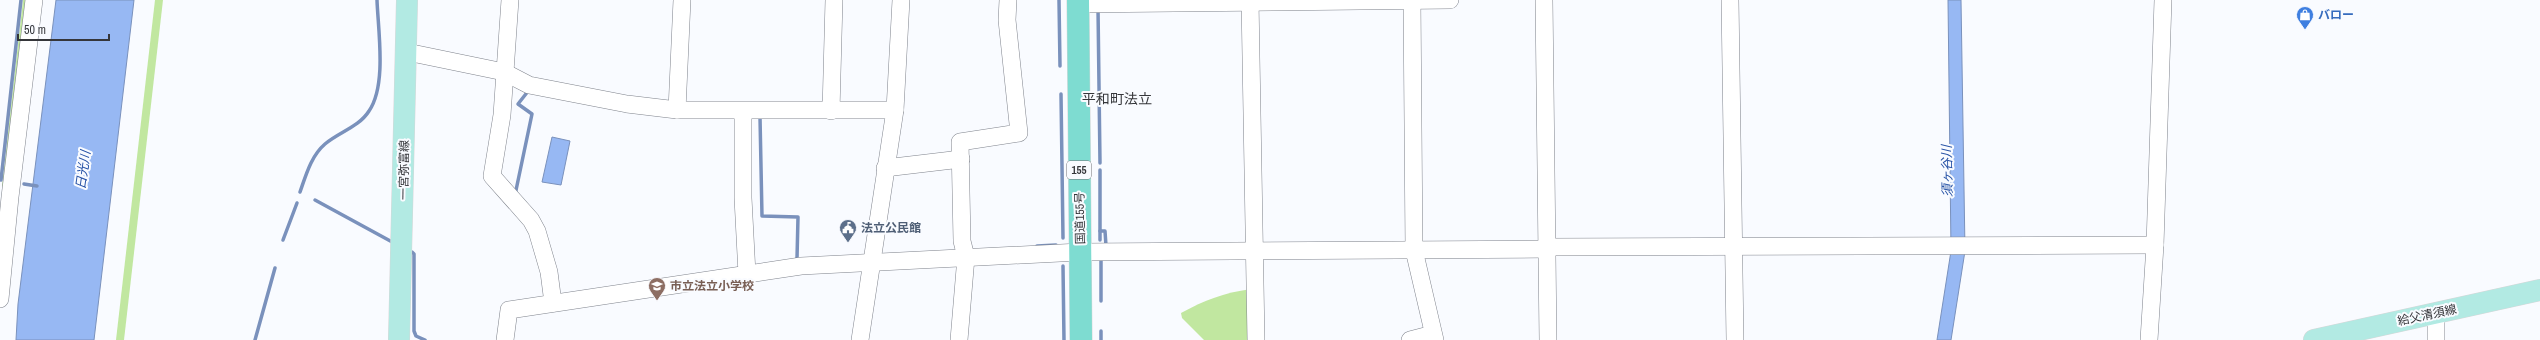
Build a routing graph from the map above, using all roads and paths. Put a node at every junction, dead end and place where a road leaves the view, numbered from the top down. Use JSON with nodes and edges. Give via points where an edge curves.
{"nodes":[{"id":1,"x":34,"y":0,"type":"edge"},
{"id":2,"x":407,"y":0,"type":"edge"},
{"id":3,"x":510,"y":0,"type":"edge"},
{"id":4,"x":682,"y":0,"type":"edge"},
{"id":5,"x":834,"y":0,"type":"edge"},
{"id":6,"x":901,"y":0,"type":"edge"},
{"id":7,"x":1008,"y":0,"type":"edge"},
{"id":8,"x":1412,"y":0,"type":"edge"},
{"id":9,"x":1450,"y":0,"type":"edge"},
{"id":10,"x":1544,"y":0,"type":"edge"},
{"id":11,"x":1730,"y":0,"type":"edge"},
{"id":12,"x":2163,"y":0,"type":"edge"},
{"id":13,"x":1250,"y":1,"type":"edge"},
{"id":14,"x":1078,"y":2,"type":"edge"},
{"id":15,"x":407,"y":52,"type":"junction"},
{"id":16,"x":504,"y":72,"type":"junction"},
{"id":17,"x":677,"y":110,"type":"junction"},
{"id":18,"x":895,"y":110,"type":"junction"},
{"id":19,"x":743,"y":111,"type":"junction"},
{"id":20,"x":830,"y":111,"type":"junction"},
{"id":21,"x":961,"y":159,"type":"junction"},
{"id":22,"x":885,"y":168,"type":"junction"},
{"id":23,"x":5,"y":193,"type":"edge"},
{"id":24,"x":1733,"y":245,"type":"junction"},
{"id":25,"x":2155,"y":245,"type":"junction"},
{"id":26,"x":1546,"y":248,"type":"junction"},
{"id":27,"x":1414,"y":250,"type":"junction"},
{"id":28,"x":1253,"y":251,"type":"junction"},
{"id":29,"x":1080,"y":252,"type":"junction"},
{"id":30,"x":966,"y":257,"type":"junction"},
{"id":31,"x":871,"y":262,"type":"junction"},
{"id":32,"x":747,"y":274,"type":"junction"},
{"id":33,"x":2540,"y":290,"type":"edge"},
{"id":34,"x":0,"y":299,"type":"edge"},
{"id":35,"x":553,"y":303,"type":"junction"},
{"id":36,"x":2436,"y":313,"type":"junction"},
{"id":37,"x":1434,"y":337,"type":"edge"},
{"id":38,"x":399,"y":340,"type":"edge"},
{"id":39,"x":505,"y":340,"type":"edge"},
{"id":40,"x":860,"y":340,"type":"edge"},
{"id":41,"x":960,"y":340,"type":"edge"},
{"id":42,"x":1081,"y":340,"type":"edge"},
{"id":43,"x":1256,"y":340,"type":"edge"},
{"id":44,"x":1410,"y":340,"type":"edge"},
{"id":45,"x":1548,"y":340,"type":"edge"},
{"id":46,"x":1735,"y":340,"type":"edge"},
{"id":47,"x":2149,"y":340,"type":"edge"},
{"id":48,"x":2314,"y":340,"type":"edge"},
{"id":49,"x":2436,"y":340,"type":"edge"}],
"edges":[{"from":1,"to":23,"type":"street"},
{"from":2,"to":15,"type":"main road","name":"一宮弥富線"},
{"from":3,"to":16,"type":"street"},
{"from":4,"to":17,"type":"street"},
{"from":5,"to":20,"type":"street"},
{"from":6,"to":18,"type":"street"},
{"from":7,"to":21,"type":"street","via":[[1007,20],[1019,133],[960,142]]},
{"from":8,"to":9,"type":"street"},
{"from":8,"to":13,"type":"street"},
{"from":8,"to":27,"type":"street"},
{"from":10,"to":26,"type":"street"},
{"from":11,"to":24,"type":"street"},
{"from":12,"to":25,"type":"street"},
{"from":13,"to":14,"type":"street"},
{"from":13,"to":28,"type":"street"},
{"from":14,"to":29,"type":"highway","name":"国道155号","number":"155"},
{"from":15,"to":16,"type":"street"},
{"from":15,"to":38,"type":"main road","name":"一宮弥富線"},
{"from":16,"to":17,"type":"street","via":[[529,85],[627,104]]},
{"from":16,"to":35,"type":"street","via":[[502,115],[492,176],[531,220],[537,231],[549,272]]},
{"from":17,"to":19,"type":"street"},
{"from":18,"to":20,"type":"street"},
{"from":18,"to":22,"type":"street"},
{"from":19,"to":20,"type":"street"},
{"from":19,"to":32,"type":"street","via":[[743,198]]},
{"from":21,"to":22,"type":"street"},
{"from":21,"to":30,"type":"street","via":[[962,241]]},
{"from":22,"to":31,"type":"street"},
{"from":23,"to":34,"type":"street"},
{"from":24,"to":25,"type":"street"},
{"from":24,"to":26,"type":"street"},
{"from":24,"to":46,"type":"street"},
{"from":25,"to":47,"type":"street"},
{"from":26,"to":27,"type":"street"},
{"from":26,"to":45,"type":"street"},
{"from":27,"to":28,"type":"street"},
{"from":27,"to":37,"type":"street"},
{"from":28,"to":29,"type":"street"},
{"from":28,"to":43,"type":"street"},
{"from":29,"to":30,"type":"street"},
{"from":29,"to":42,"type":"highway","name":"国道155号","number":"155"},
{"from":30,"to":31,"type":"street"},
{"from":30,"to":41,"type":"street"},
{"from":31,"to":32,"type":"street","via":[[801,266]]},
{"from":31,"to":40,"type":"street"},
{"from":32,"to":35,"type":"street"},
{"from":33,"to":36,"type":"main road","name":"給父清須線"},
{"from":35,"to":39,"type":"street","via":[[509,310]]},
{"from":36,"to":48,"type":"main road","name":"給父清須線"},
{"from":36,"to":49,"type":"street"},
{"from":37,"to":44,"type":"street"}]}
